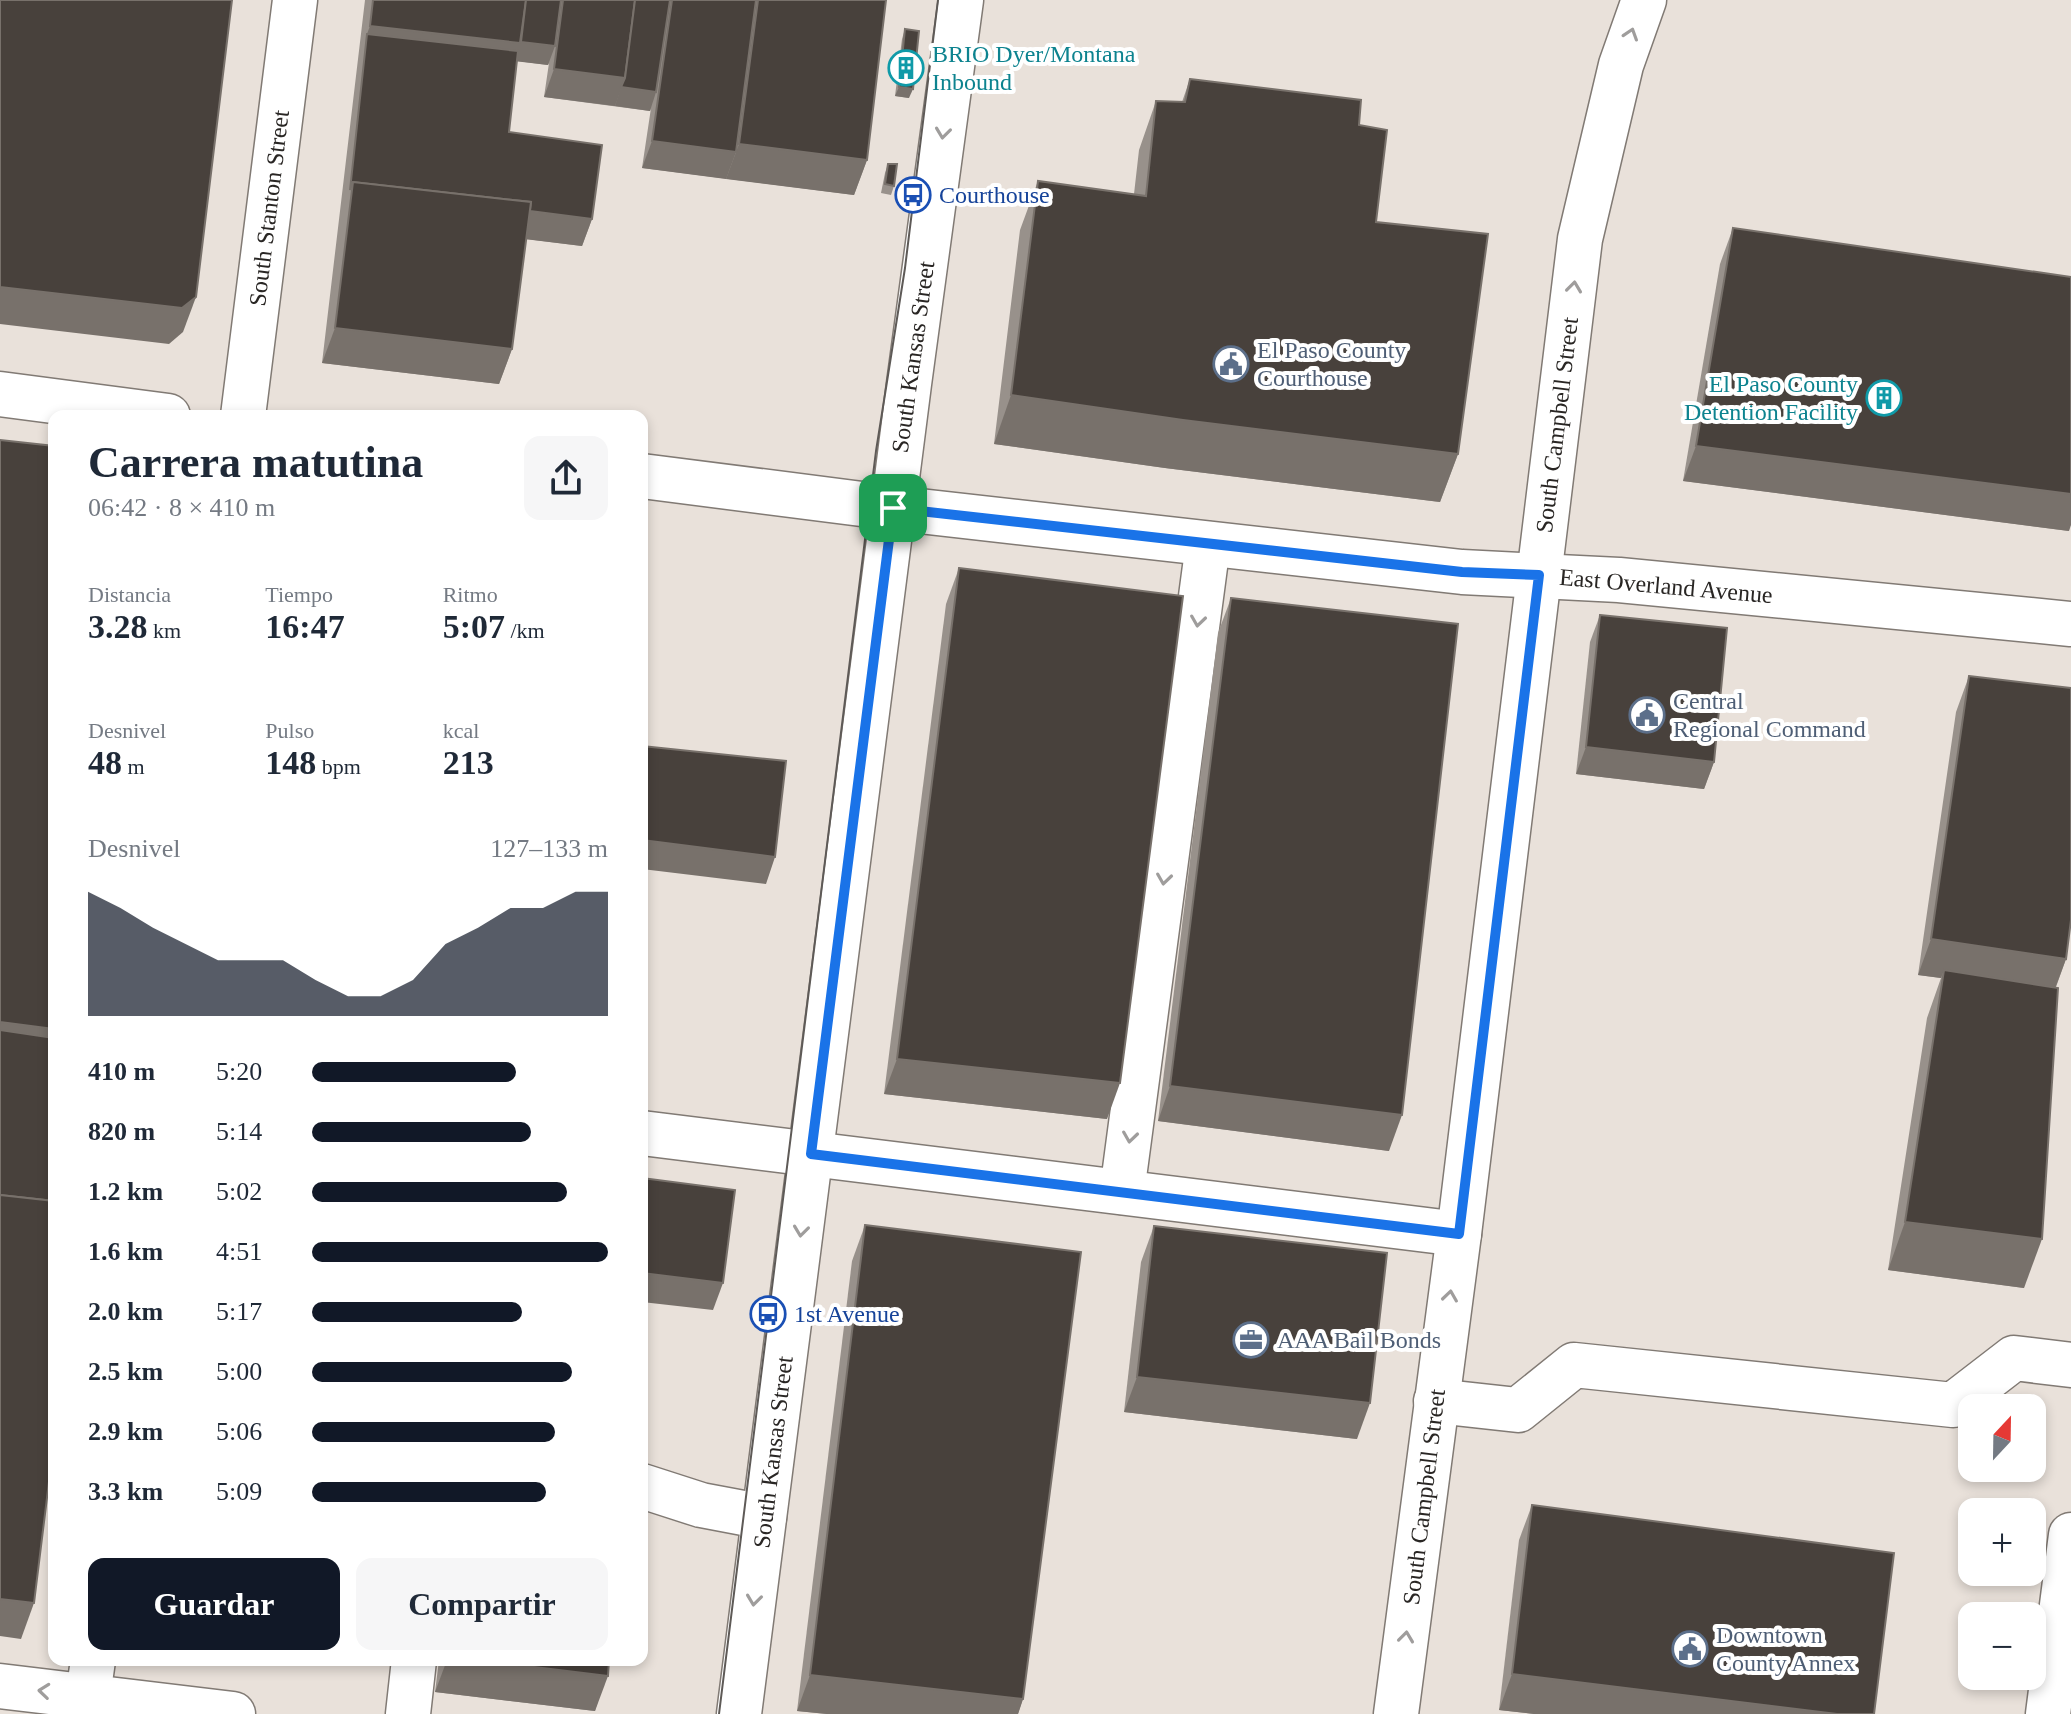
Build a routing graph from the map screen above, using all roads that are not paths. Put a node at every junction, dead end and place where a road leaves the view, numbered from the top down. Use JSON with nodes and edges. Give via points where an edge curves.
{"nodes":[{"id":1,"x":295,"y":0,"type":"edge"},
{"id":2,"x":961,"y":0,"type":"edge"},
{"id":3,"x":1644,"y":0,"type":"edge"},
{"id":4,"x":0,"y":394,"type":"edge"},
{"id":5,"x":122,"y":410,"type":"edge"},
{"id":6,"x":244,"y":410,"type":"edge"},
{"id":7,"x":648,"y":477,"type":"edge"},
{"id":8,"x":893,"y":508,"type":"junction"},
{"id":9,"x":1208,"y":544,"type":"junction"},
{"id":10,"x":1539,"y":575,"type":"junction"},
{"id":11,"x":2071,"y":624,"type":"edge"},
{"id":12,"x":648,"y":1134,"type":"edge"},
{"id":13,"x":811,"y":1154,"type":"junction"},
{"id":14,"x":1122,"y":1192,"type":"junction"},
{"id":15,"x":1459,"y":1234,"type":"junction"},
{"id":16,"x":2071,"y":1365,"type":"edge"},
{"id":17,"x":1436,"y":1401,"type":"junction"},
{"id":18,"x":648,"y":1488,"type":"edge"},
{"id":19,"x":764,"y":1517,"type":"junction"},
{"id":20,"x":2071,"y":1535,"type":"edge"},
{"id":21,"x":413,"y":1666,"type":"edge"},
{"id":22,"x":0,"y":1686,"type":"edge"},
{"id":23,"x":89,"y":1690,"type":"edge"},
{"id":24,"x":233,"y":1714,"type":"edge"},
{"id":25,"x":408,"y":1714,"type":"edge"},
{"id":26,"x":739,"y":1714,"type":"edge"},
{"id":27,"x":1396,"y":1714,"type":"edge"},
{"id":28,"x":2048,"y":1714,"type":"edge"}],
"edges":[{"from":1,"to":6,"type":"main road","name":"South Stanton Street"},
{"from":2,"to":8,"type":"main road","name":"South Kansas Street","one_way":true},
{"from":10,"to":3,"type":"main road","name":"South Campbell Street","one_way":true,"via":[[1580,239],[1621,65]]},
{"from":4,"to":5,"type":"main road"},
{"from":7,"to":8,"type":"main road","name":"East Overland Avenue"},
{"from":8,"to":9,"type":"main road","name":"East Overland Avenue"},
{"from":8,"to":13,"type":"main road","name":"South Kansas Street"},
{"from":9,"to":10,"type":"main road","name":"East Overland Avenue","via":[[1462,572]]},
{"from":9,"to":14,"type":"main road","one_way":true},
{"from":10,"to":11,"type":"main road","name":"East Overland Avenue"},
{"from":10,"to":15,"type":"main road","name":"South Campbell Street"},
{"from":12,"to":13,"type":"main road"},
{"from":13,"to":14,"type":"main road"},
{"from":13,"to":19,"type":"main road","name":"South Kansas Street","one_way":true},
{"from":14,"to":15,"type":"main road"},
{"from":17,"to":15,"type":"main road","name":"South Campbell Street","one_way":true},
{"from":16,"to":17,"type":"main road","via":[[2014,1358],[1953,1405],[1574,1365],[1518,1410]]},
{"from":27,"to":17,"type":"main road","name":"South Campbell Street","one_way":true},
{"from":18,"to":19,"type":"main road"},
{"from":19,"to":26,"type":"main road","name":"South Kansas Street","one_way":true},
{"from":20,"to":28,"type":"main road"},
{"from":21,"to":25,"type":"main road"},
{"from":23,"to":22,"type":"main road","one_way":true},
{"from":23,"to":24,"type":"main road"}]}
